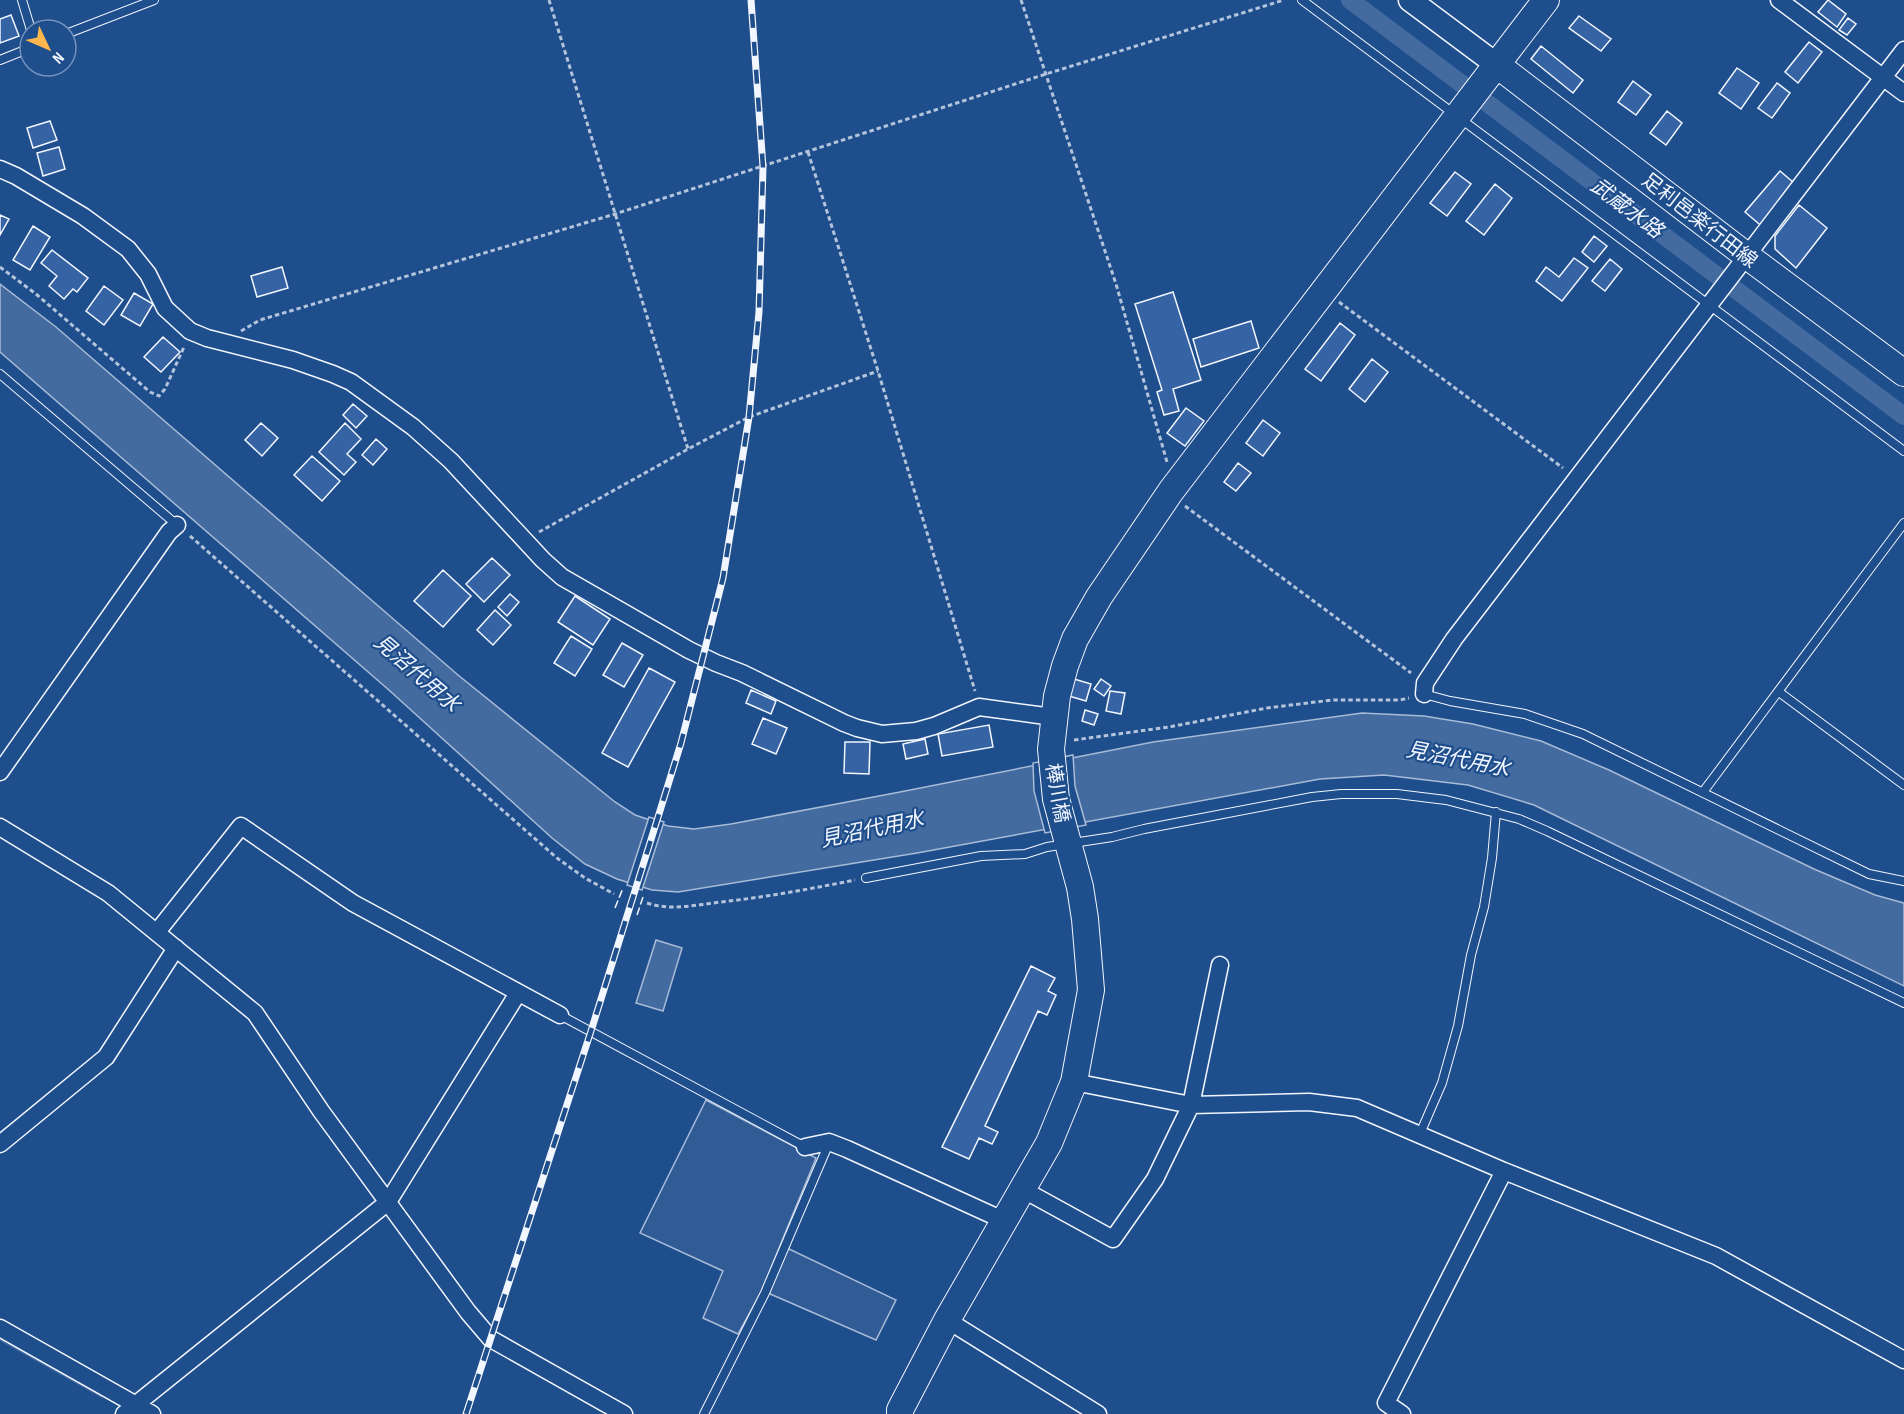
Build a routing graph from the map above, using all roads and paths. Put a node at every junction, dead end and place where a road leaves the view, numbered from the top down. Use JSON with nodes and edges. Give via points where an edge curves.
{"nodes":[{"id":1,"x":22,"y":0,"type":"edge"},
{"id":2,"x":154,"y":0,"type":"edge"},
{"id":3,"x":549,"y":0,"type":"edge"},
{"id":4,"x":1021,"y":0,"type":"edge"},
{"id":5,"x":1284,"y":0,"type":"edge"},
{"id":6,"x":1302,"y":0,"type":"edge"},
{"id":7,"x":1410,"y":0,"type":"edge"},
{"id":8,"x":1546,"y":0,"type":"edge"},
{"id":9,"x":1779,"y":0,"type":"edge"},
{"id":10,"x":27,"y":18,"type":"edge"},
{"id":11,"x":78,"y":29,"type":"edge"},
{"id":12,"x":1904,"y":50,"type":"edge"},
{"id":13,"x":18,"y":53,"type":"edge"},
{"id":14,"x":0,"y":60,"type":"edge"},
{"id":15,"x":1497,"y":65,"type":"junction"},
{"id":16,"x":1046,"y":74,"type":"junction"},
{"id":17,"x":1884,"y":78,"type":"junction"},
{"id":18,"x":1904,"y":93,"type":"edge"},
{"id":19,"x":1460,"y":115,"type":"junction"},
{"id":20,"x":808,"y":152,"type":"junction"},
{"id":21,"x":0,"y":169,"type":"edge"},
{"id":22,"x":615,"y":214,"type":"junction"},
{"id":23,"x":1743,"y":262,"type":"junction"},
{"id":24,"x":0,"y":267,"type":"edge"},
{"id":25,"x":1334,"y":298,"type":"dead end"},
{"id":26,"x":1712,"y":303,"type":"junction"},
{"id":27,"x":190,"y":331,"type":"junction"},
{"id":28,"x":226,"y":343,"type":"junction"},
{"id":29,"x":878,"y":371,"type":"junction"},
{"id":30,"x":1904,"y":373,"type":"edge"},
{"id":31,"x":0,"y":374,"type":"edge"},
{"id":32,"x":688,"y":449,"type":"junction"},
{"id":33,"x":1904,"y":451,"type":"edge"},
{"id":34,"x":1576,"y":478,"type":"junction"},
{"id":35,"x":1175,"y":486,"type":"junction"},
{"id":36,"x":1904,"y":523,"type":"edge"},
{"id":37,"x":177,"y":525,"type":"junction"},
{"id":38,"x":524,"y":540,"type":"junction"},
{"id":39,"x":1424,"y":688,"type":"junction"},
{"id":40,"x":1779,"y":692,"type":"junction"},
{"id":41,"x":979,"y":707,"type":"junction"},
{"id":42,"x":1052,"y":736,"type":"junction"},
{"id":43,"x":0,"y":772,"type":"edge"},
{"id":44,"x":1904,"y":784,"type":"edge"},
{"id":45,"x":1703,"y":792,"type":"junction"},
{"id":46,"x":1496,"y":812,"type":"junction"},
{"id":47,"x":0,"y":827,"type":"edge"},
{"id":48,"x":1067,"y":841,"type":"junction"},
{"id":49,"x":866,"y":878,"type":"joint"},
{"id":50,"x":1904,"y":881,"type":"edge"},
{"id":51,"x":614,"y":894,"type":"dead end"},
{"id":52,"x":647,"y":903,"type":"dead end"},
{"id":53,"x":157,"y":932,"type":"junction"},
{"id":54,"x":176,"y":948,"type":"junction"},
{"id":55,"x":1220,"y":965,"type":"dead end"},
{"id":56,"x":518,"y":993,"type":"junction"},
{"id":57,"x":1904,"y":1003,"type":"edge"},
{"id":58,"x":560,"y":1015,"type":"joint"},
{"id":59,"x":1074,"y":1082,"type":"junction"},
{"id":60,"x":1191,"y":1105,"type":"junction"},
{"id":61,"x":1419,"y":1136,"type":"junction"},
{"id":62,"x":829,"y":1142,"type":"junction"},
{"id":63,"x":0,"y":1144,"type":"edge"},
{"id":64,"x":805,"y":1147,"type":"joint"},
{"id":65,"x":1504,"y":1171,"type":"junction"},
{"id":66,"x":1022,"y":1189,"type":"junction"},
{"id":67,"x":388,"y":1202,"type":"junction"},
{"id":68,"x":1005,"y":1221,"type":"junction"},
{"id":69,"x":947,"y":1320,"type":"junction"},
{"id":70,"x":0,"y":1328,"type":"edge"},
{"id":71,"x":1904,"y":1359,"type":"edge"},
{"id":72,"x":130,"y":1410,"type":"edge"},
{"id":73,"x":899,"y":1413,"type":"edge"},
{"id":74,"x":152,"y":1414,"type":"edge"},
{"id":75,"x":624,"y":1414,"type":"edge"},
{"id":76,"x":704,"y":1414,"type":"edge"},
{"id":77,"x":1098,"y":1414,"type":"edge"},
{"id":78,"x":1402,"y":1414,"type":"edge"}],
"edges":[{"from":1,"to":10,"type":"lane"},
{"from":2,"to":11,"type":"lane"},
{"from":3,"to":22,"type":"path"},
{"from":4,"to":16,"type":"path"},
{"from":5,"to":16,"type":"path"},
{"from":6,"to":19,"type":"lane"},
{"from":7,"to":15,"type":"main road"},
{"from":8,"to":15,"type":"main road","name":"棒川橋"},
{"from":9,"to":17,"type":"street"},
{"from":12,"to":17,"type":"street"},
{"from":13,"to":14,"type":"lane"},
{"from":15,"to":19,"type":"main road","name":"棒川橋"},
{"from":15,"to":23,"type":"main road","name":"足利邑楽行田線"},
{"from":16,"to":20,"type":"path"},
{"from":16,"to":35,"type":"path","via":[[1116,284]]},
{"from":17,"to":18,"type":"street"},
{"from":17,"to":23,"type":"street"},
{"from":19,"to":26,"type":"lane"},
{"from":19,"to":35,"type":"main road","name":"棒川橋"},
{"from":20,"to":22,"type":"path"},
{"from":20,"to":29,"type":"path"},
{"from":21,"to":27,"type":"street","via":[[83,216],[128,249],[148,274],[165,308]]},
{"from":22,"to":28,"type":"path","via":[[260,320]]},
{"from":22,"to":32,"type":"path"},
{"from":23,"to":26,"type":"street"},
{"from":23,"to":30,"type":"main road","name":"足利邑楽行田線"},
{"from":24,"to":27,"type":"path","via":[[159,396]]},
{"from":25,"to":34,"type":"path"},
{"from":26,"to":33,"type":"lane"},
{"from":26,"to":34,"type":"street"},
{"from":27,"to":28,"type":"street"},
{"from":28,"to":38,"type":"street","via":[[313,366],[367,392],[451,461]]},
{"from":29,"to":32,"type":"path","via":[[765,410]]},
{"from":29,"to":41,"type":"path"},
{"from":31,"to":37,"type":"lane"},
{"from":32,"to":38,"type":"path"},
{"from":34,"to":39,"type":"street","via":[[1454,639]]},
{"from":35,"to":39,"type":"path"},
{"from":35,"to":42,"type":"main road","name":"棒川橋","via":[[1085,619],[1065,666]]},
{"from":36,"to":40,"type":"lane"},
{"from":37,"to":43,"type":"street"},
{"from":37,"to":51,"type":"path","via":[[556,858]]},
{"from":38,"to":41,"type":"street","via":[[562,577],[689,650],[857,729],[882,734],[916,731]]},
{"from":39,"to":42,"type":"path","via":[[1400,700],[1332,700],[1112,736]]},
{"from":39,"to":45,"type":"lane","via":[[1450,701],[1525,714],[1583,734]]},
{"from":40,"to":44,"type":"lane"},
{"from":40,"to":45,"type":"lane"},
{"from":41,"to":42,"type":"street"},
{"from":42,"to":48,"type":"main road","name":"棒川橋","via":[[1056,799]]},
{"from":45,"to":50,"type":"lane","via":[[1869,874]]},
{"from":46,"to":48,"type":"lane","via":[[1430,797],[1341,794]]},
{"from":46,"to":57,"type":"lane","via":[[1573,843]]},
{"from":46,"to":61,"type":"lane","via":[[1484,907],[1458,1026],[1442,1083]]},
{"from":47,"to":53,"type":"street","via":[[108,893]]},
{"from":48,"to":49,"type":"lane","via":[[1025,854],[981,856]]},
{"from":48,"to":59,"type":"main road","name":"棒川橋","via":[[1080,887],[1092,990]]},
{"from":49,"to":52,"type":"path","via":[[679,908]]},
{"from":53,"to":54,"type":"street"},
{"from":53,"to":56,"type":"street","via":[[241,826],[353,903]]},
{"from":54,"to":63,"type":"street","via":[[106,1057]]},
{"from":54,"to":67,"type":"street","via":[[255,1013]]},
{"from":55,"to":60,"type":"street"},
{"from":56,"to":58,"type":"street"},
{"from":56,"to":67,"type":"street"},
{"from":58,"to":64,"type":"lane"},
{"from":59,"to":60,"type":"street"},
{"from":59,"to":66,"type":"main road","name":"棒川橋","via":[[1049,1143]]},
{"from":60,"to":61,"type":"street","via":[[1329,1104],[1357,1108]]},
{"from":60,"to":66,"type":"street","via":[[1155,1179],[1113,1239]]},
{"from":61,"to":65,"type":"street"},
{"from":62,"to":64,"type":"street"},
{"from":62,"to":68,"type":"street"},
{"from":62,"to":76,"type":"lane","via":[[765,1293]]},
{"from":65,"to":71,"type":"street","via":[[1716,1256]]},
{"from":65,"to":78,"type":"street","via":[[1386,1403]]},
{"from":66,"to":68,"type":"main road","name":"棒川橋"},
{"from":67,"to":72,"type":"street"},
{"from":67,"to":75,"type":"street","via":[[491,1339]]},
{"from":68,"to":69,"type":"main road","name":"棒川橋"},
{"from":69,"to":73,"type":"main road","name":"棒川橋"},
{"from":69,"to":77,"type":"street"},
{"from":70,"to":72,"type":"street"},
{"from":72,"to":74,"type":"street"}]}
